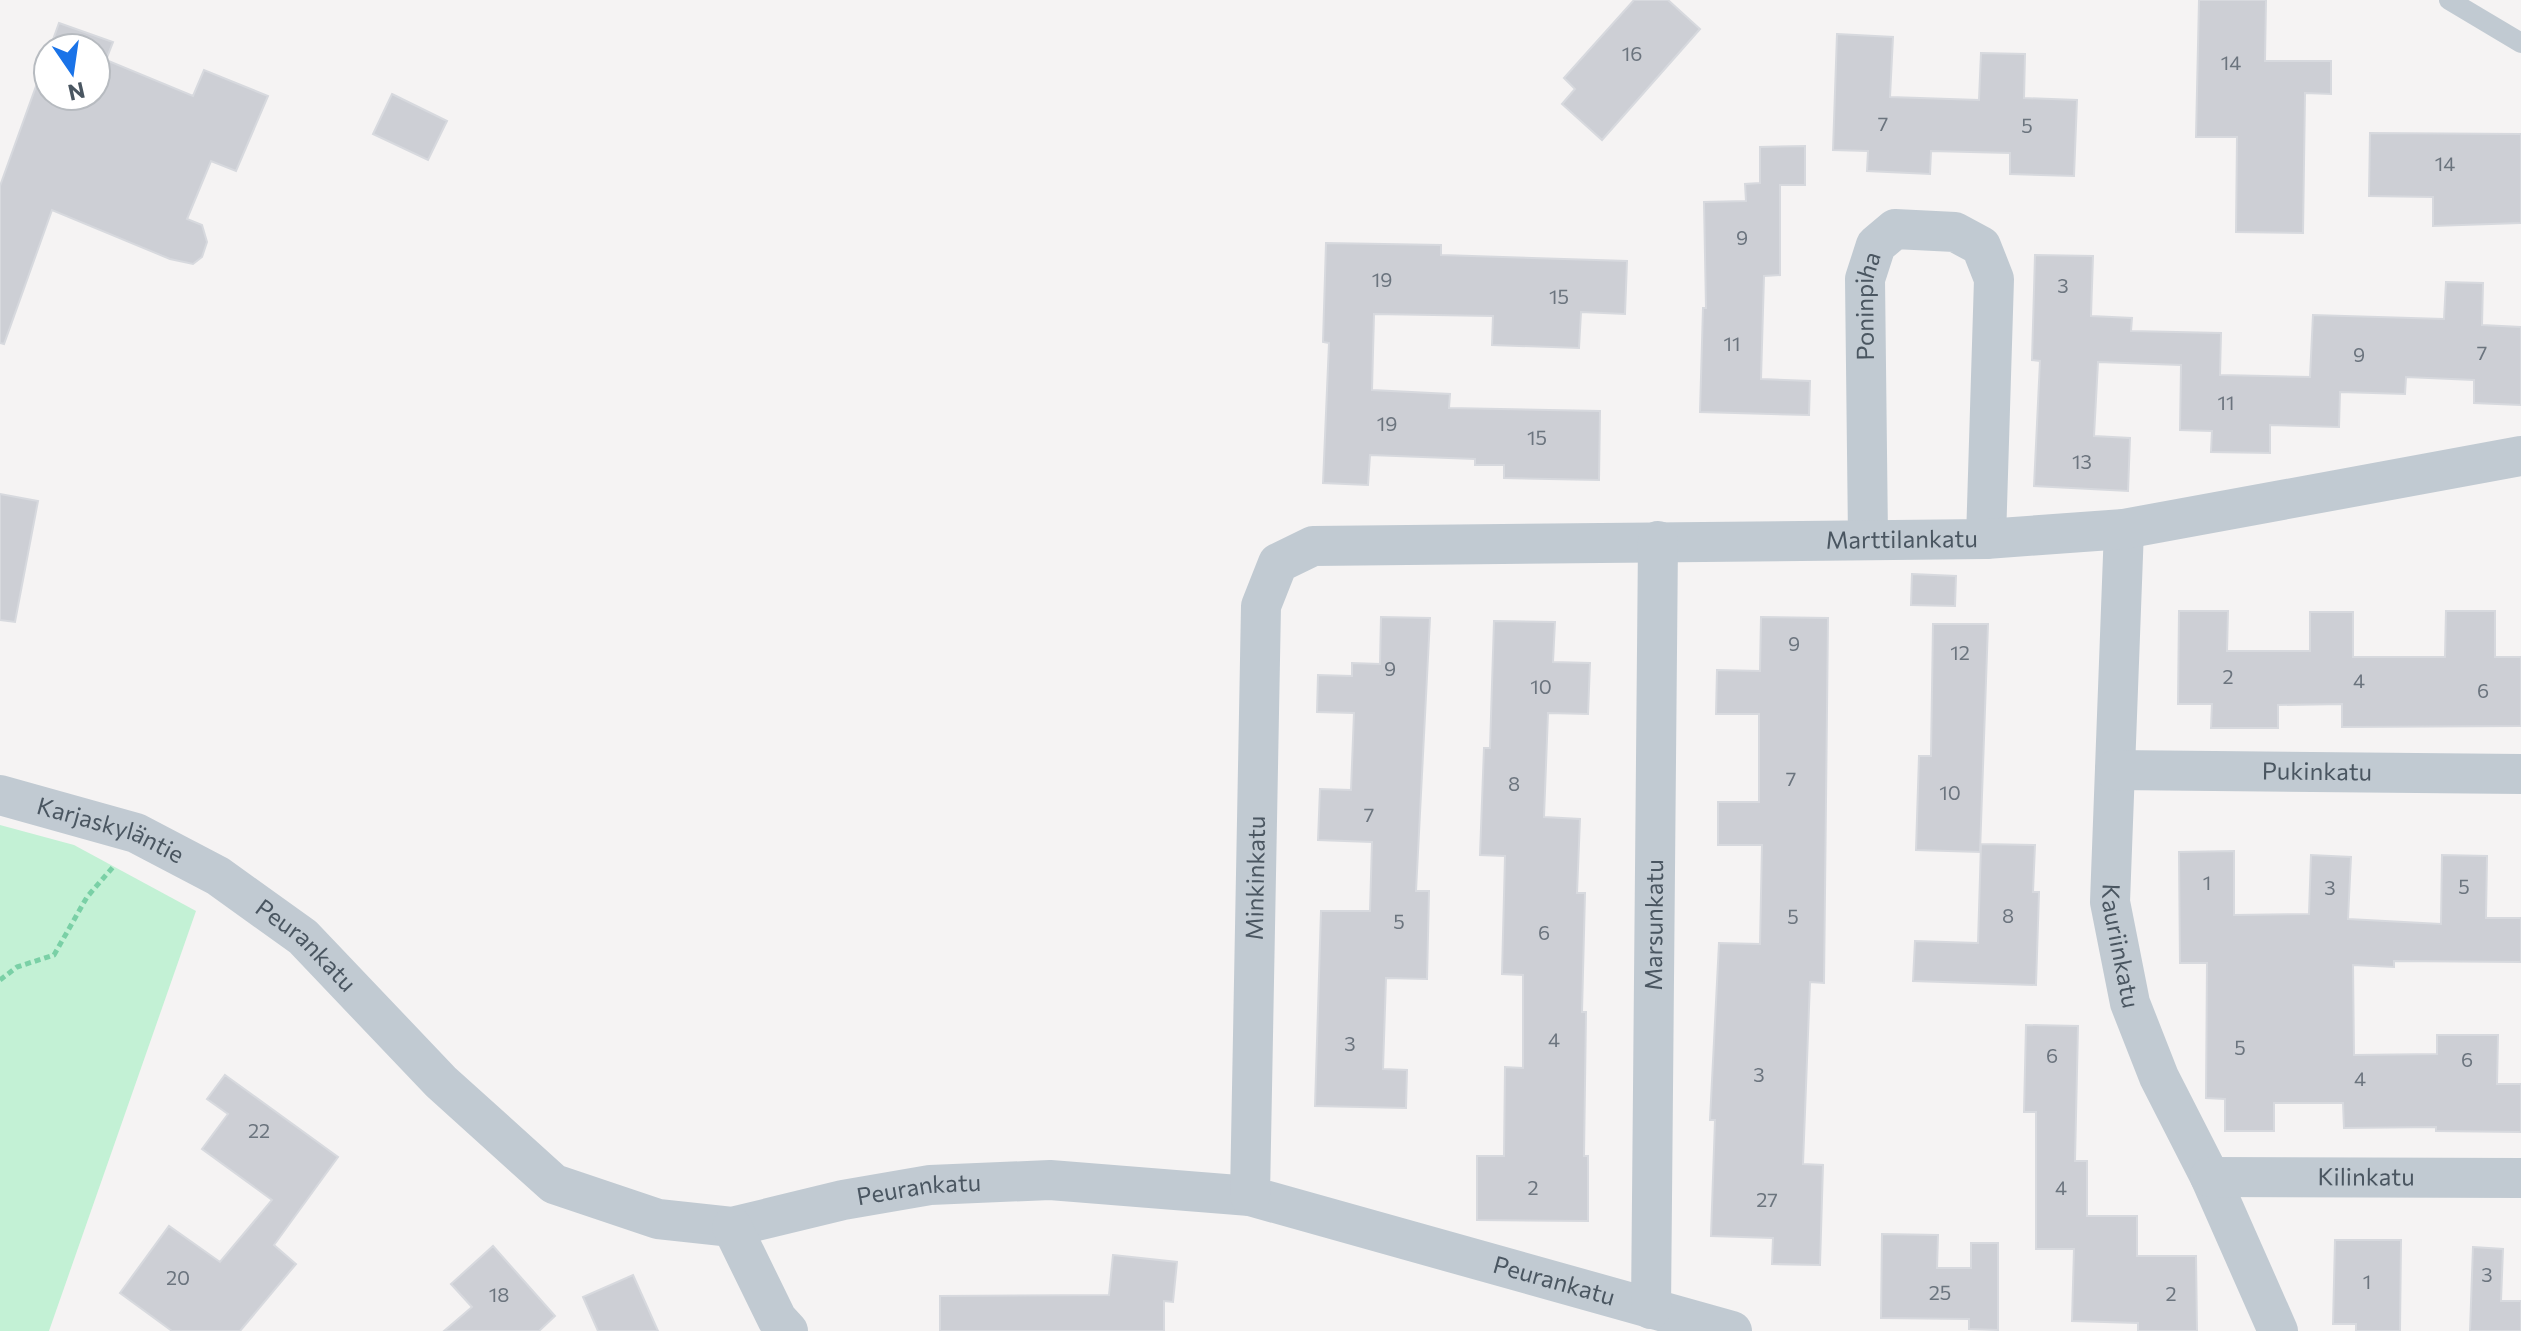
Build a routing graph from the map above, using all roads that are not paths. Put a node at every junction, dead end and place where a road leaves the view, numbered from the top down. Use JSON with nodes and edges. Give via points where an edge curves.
{"nodes":[{"id":1,"x":2449,"y":0,"type":"edge"},
{"id":2,"x":2521,"y":43,"type":"edge"},
{"id":3,"x":2521,"y":456,"type":"edge"},
{"id":4,"x":2124,"y":529,"type":"junction"},
{"id":5,"x":1868,"y":538,"type":"junction"},
{"id":6,"x":1986,"y":539,"type":"junction"},
{"id":7,"x":1658,"y":541,"type":"junction"},
{"id":8,"x":1278,"y":563,"type":"joint"},
{"id":9,"x":2115,"y":770,"type":"junction"},
{"id":10,"x":2521,"y":774,"type":"edge"},
{"id":11,"x":0,"y":795,"type":"edge"},
{"id":12,"x":218,"y":876,"type":"joint"},
{"id":13,"x":2210,"y":1177,"type":"junction"},
{"id":14,"x":2521,"y":1178,"type":"edge"},
{"id":15,"x":1250,"y":1196,"type":"junction"},
{"id":16,"x":732,"y":1227,"type":"junction"},
{"id":17,"x":1651,"y":1309,"type":"junction"},
{"id":18,"x":788,"y":1331,"type":"edge"},
{"id":19,"x":1732,"y":1331,"type":"edge"},
{"id":20,"x":2278,"y":1331,"type":"edge"}],
"edges":[{"from":1,"to":2,"type":"lane"},
{"from":3,"to":4,"type":"street","name":"Marttilankatu"},
{"from":4,"to":6,"type":"street","name":"Marttilankatu"},
{"from":4,"to":9,"type":"street","name":"Kauriinkatu"},
{"from":5,"to":6,"type":"street","name":"Marttilankatu"},
{"from":5,"to":6,"type":"street","name":"Poninpiha","via":[[1865,279],[1876,245],[1895,229],[1955,232],[1981,246],[1994,279]]},
{"from":5,"to":7,"type":"street","name":"Marttilankatu"},
{"from":7,"to":8,"type":"street","name":"Marttilankatu","via":[[1313,546]]},
{"from":7,"to":17,"type":"street","name":"Marsunkatu"},
{"from":8,"to":15,"type":"street","name":"Minkinkatu","via":[[1261,606]]},
{"from":9,"to":10,"type":"street","name":"Pukinkatu"},
{"from":9,"to":13,"type":"street","name":"Kauriinkatu","via":[[2110,902],[2126,989],[2159,1077]]},
{"from":11,"to":12,"type":"street","name":"Karjaskyläntie","via":[[136,833]]},
{"from":12,"to":16,"type":"street","name":"Peurankatu","via":[[303,937],[441,1082],[554,1184],[658,1219]]},
{"from":13,"to":14,"type":"street","name":"Kilinkatu"},
{"from":13,"to":20,"type":"street","name":"Kauriinkatu"},
{"from":15,"to":16,"type":"street","name":"Peurankatu","via":[[1050,1180],[930,1185]]},
{"from":15,"to":17,"type":"street","name":"Peurankatu"},
{"from":16,"to":18,"type":"street"},
{"from":17,"to":19,"type":"street","name":"Peurankatu"}]}
